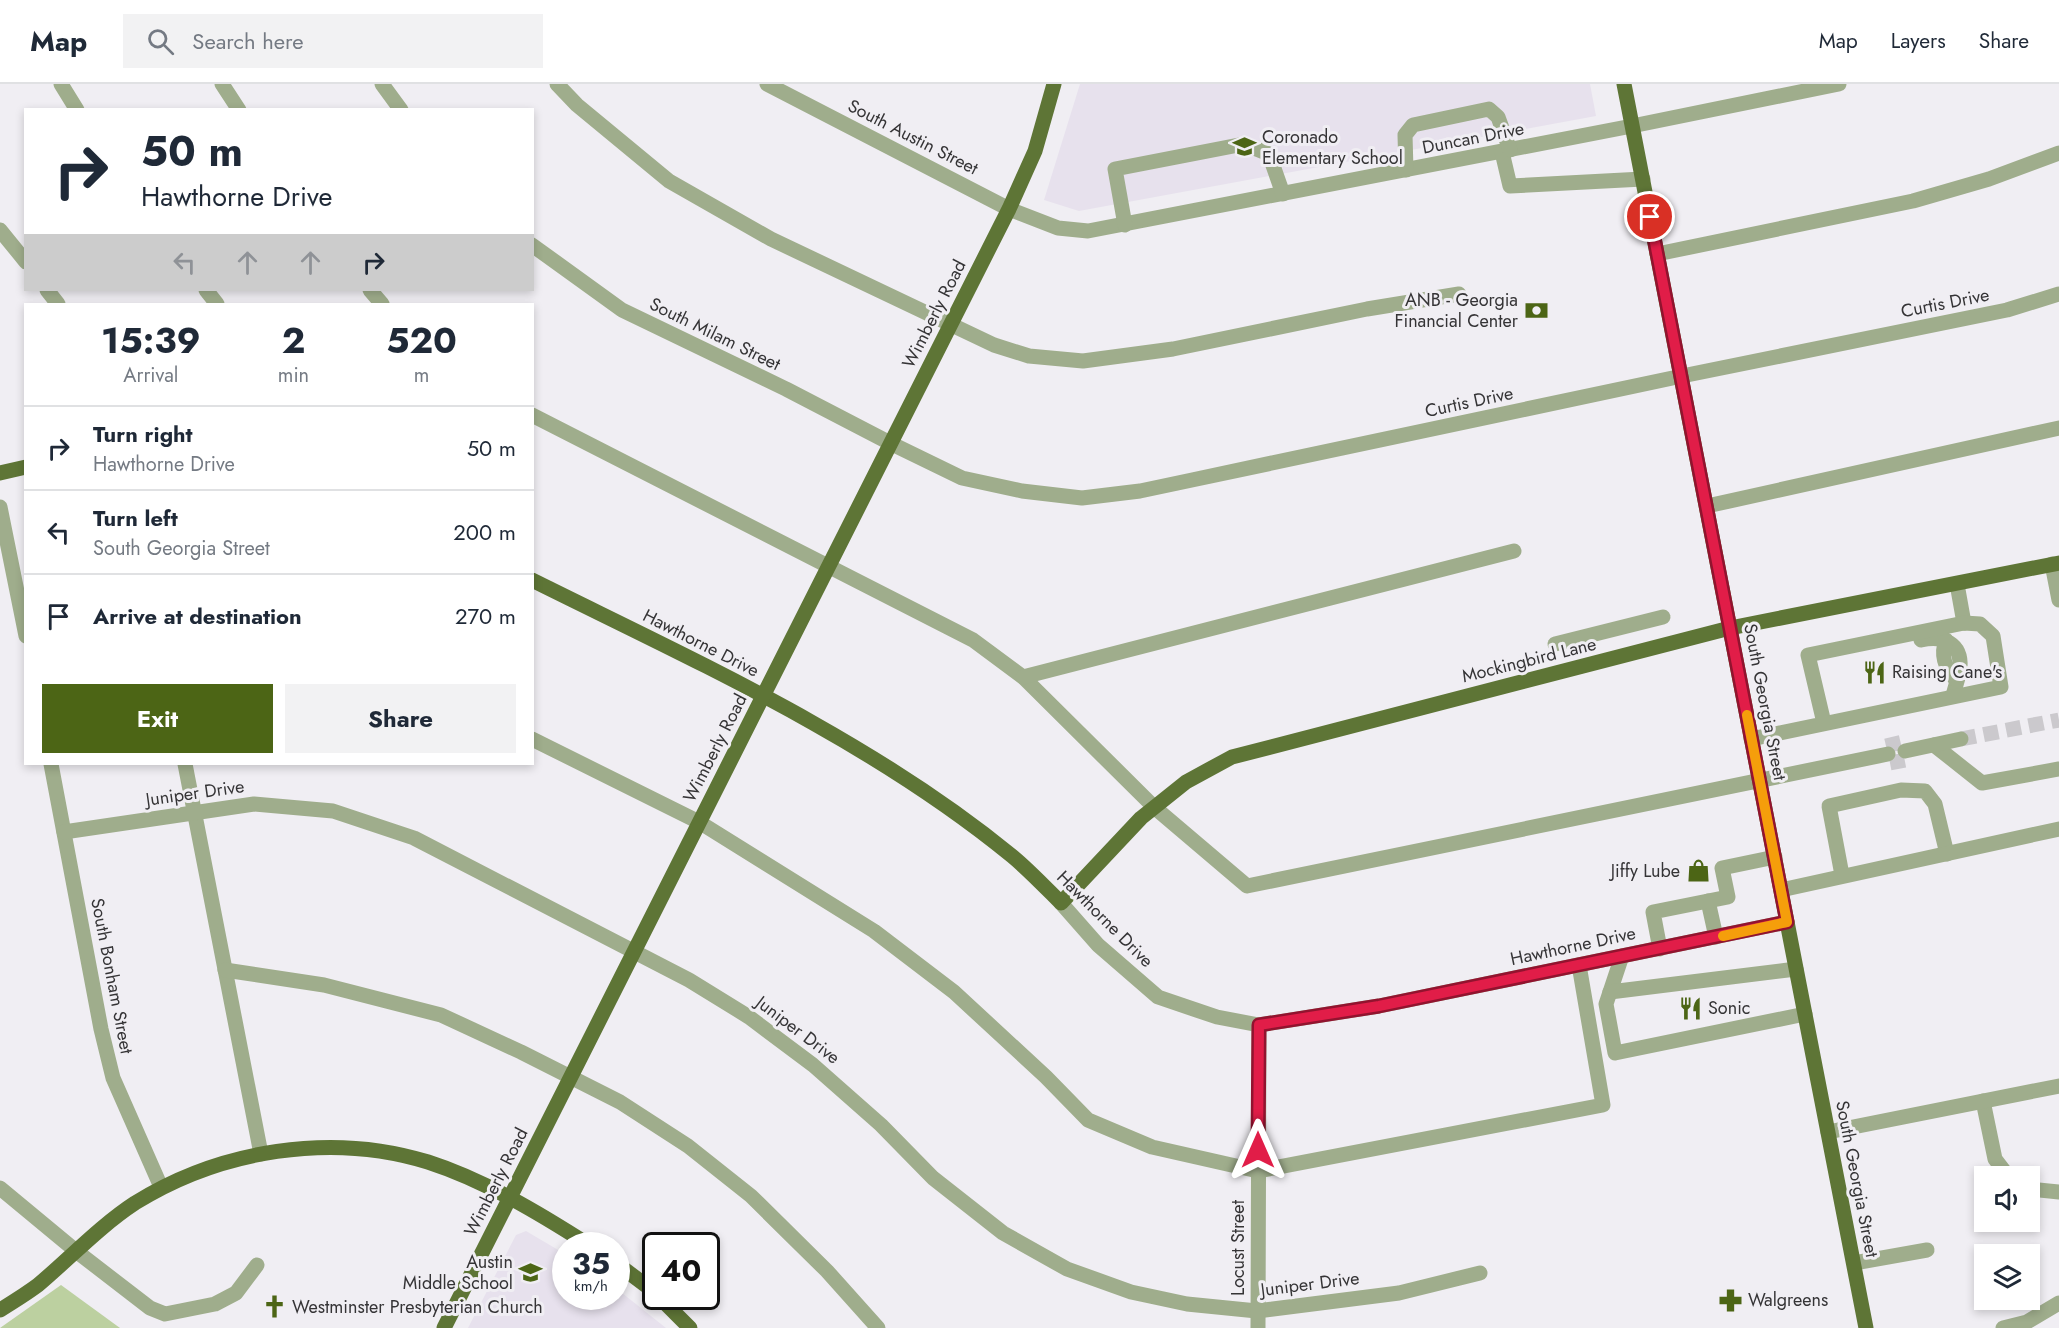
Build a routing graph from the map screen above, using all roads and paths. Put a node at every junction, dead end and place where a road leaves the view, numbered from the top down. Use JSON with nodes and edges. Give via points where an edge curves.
{"nodes":[{"id":1,"x":61,"y":84,"type":"edge"},
{"id":2,"x":222,"y":84,"type":"edge"},
{"id":3,"x":382,"y":84,"type":"edge"},
{"id":4,"x":557,"y":84,"type":"edge"},
{"id":5,"x":767,"y":84,"type":"edge"},
{"id":6,"x":1054,"y":84,"type":"edge"},
{"id":7,"x":1624,"y":84,"type":"edge"},
{"id":8,"x":1839,"y":84,"type":"edge"},
{"id":9,"x":76,"y":108,"type":"edge"},
{"id":10,"x":238,"y":108,"type":"edge"},
{"id":11,"x":400,"y":108,"type":"edge"},
{"id":12,"x":1632,"y":126,"type":"junction"},
{"id":13,"x":1506,"y":151,"type":"junction"},
{"id":14,"x":2059,"y":153,"type":"edge"},
{"id":15,"x":1406,"y":170,"type":"junction"},
{"id":16,"x":1643,"y":179,"type":"junction"},
{"id":17,"x":1283,"y":194,"type":"junction"},
{"id":18,"x":1009,"y":209,"type":"junction"},
{"id":19,"x":1125,"y":225,"type":"junction"},
{"id":20,"x":0,"y":230,"type":"edge"},
{"id":21,"x":534,"y":245,"type":"edge"},
{"id":22,"x":1658,"y":254,"type":"junction"},
{"id":23,"x":24,"y":260,"type":"edge"},
{"id":24,"x":48,"y":291,"type":"edge"},
{"id":25,"x":207,"y":291,"type":"edge"},
{"id":26,"x":371,"y":291,"type":"edge"},
{"id":27,"x":1459,"y":294,"type":"dead end"},
{"id":28,"x":2059,"y":294,"type":"edge"},
{"id":29,"x":57,"y":303,"type":"edge"},
{"id":30,"x":216,"y":303,"type":"edge"},
{"id":31,"x":381,"y":303,"type":"edge"},
{"id":32,"x":951,"y":323,"type":"junction"},
{"id":33,"x":1682,"y":376,"type":"junction"},
{"id":34,"x":534,"y":416,"type":"edge"},
{"id":35,"x":2059,"y":429,"type":"edge"},
{"id":36,"x":890,"y":443,"type":"junction"},
{"id":37,"x":24,"y":467,"type":"edge"},
{"id":38,"x":0,"y":473,"type":"edge"},
{"id":39,"x":1707,"y":506,"type":"junction"},
{"id":40,"x":0,"y":507,"type":"edge"},
{"id":41,"x":1514,"y":551,"type":"dead end"},
{"id":42,"x":2056,"y":563,"type":"edge"},
{"id":43,"x":828,"y":567,"type":"junction"},
{"id":44,"x":534,"y":581,"type":"edge"},
{"id":45,"x":1957,"y":584,"type":"junction"},
{"id":46,"x":2059,"y":600,"type":"edge"},
{"id":47,"x":1664,"y":617,"type":"dead end"},
{"id":48,"x":1964,"y":623,"type":"junction"},
{"id":49,"x":24,"y":626,"type":"edge"},
{"id":50,"x":1730,"y":628,"type":"junction"},
{"id":51,"x":1555,"y":644,"type":"dead end"},
{"id":52,"x":1819,"y":653,"type":"junction"},
{"id":53,"x":1023,"y":677,"type":"junction"},
{"id":54,"x":764,"y":696,"type":"junction"},
{"id":55,"x":1953,"y":696,"type":"junction"},
{"id":56,"x":1824,"y":723,"type":"junction"},
{"id":57,"x":1751,"y":739,"type":"junction"},
{"id":58,"x":1961,"y":739,"type":"tunnel mouth"},
{"id":59,"x":534,"y":740,"type":"edge"},
{"id":60,"x":1934,"y":745,"type":"junction"},
{"id":61,"x":1908,"y":750,"type":"tunnel mouth"},
{"id":62,"x":1888,"y":754,"type":"tunnel mouth"},
{"id":63,"x":51,"y":765,"type":"edge"},
{"id":64,"x":185,"y":765,"type":"edge"},
{"id":65,"x":2059,"y":769,"type":"edge"},
{"id":66,"x":1760,"y":780,"type":"junction"},
{"id":67,"x":1154,"y":807,"type":"junction"},
{"id":68,"x":195,"y":813,"type":"junction"},
{"id":69,"x":699,"y":822,"type":"junction"},
{"id":70,"x":2059,"y":830,"type":"edge"},
{"id":71,"x":64,"y":832,"type":"junction"},
{"id":72,"x":1947,"y":854,"type":"junction"},
{"id":73,"x":1775,"y":857,"type":"junction"},
{"id":74,"x":1842,"y":876,"type":"junction"},
{"id":75,"x":1781,"y":890,"type":"junction"},
{"id":76,"x":1708,"y":901,"type":"junction"},
{"id":77,"x":1061,"y":903,"type":"junction"},
{"id":78,"x":1787,"y":922,"type":"junction"},
{"id":79,"x":1716,"y":937,"type":"junction"},
{"id":80,"x":1660,"y":949,"type":"junction"},
{"id":81,"x":634,"y":952,"type":"junction"},
{"id":82,"x":1622,"y":956,"type":"junction"},
{"id":83,"x":1579,"y":965,"type":"junction"},
{"id":84,"x":1796,"y":969,"type":"junction"},
{"id":85,"x":225,"y":970,"type":"junction"},
{"id":86,"x":1610,"y":992,"type":"junction"},
{"id":87,"x":1805,"y":1014,"type":"junction"},
{"id":88,"x":1259,"y":1025,"type":"junction"},
{"id":89,"x":572,"y":1077,"type":"junction"},
{"id":90,"x":2059,"y":1086,"type":"edge"},
{"id":91,"x":1983,"y":1101,"type":"junction"},
{"id":92,"x":1828,"y":1132,"type":"junction"},
{"id":93,"x":261,"y":1154,"type":"junction"},
{"id":94,"x":2000,"y":1166,"type":"edge"},
{"id":95,"x":1258,"y":1171,"type":"junction"},
{"id":96,"x":161,"y":1187,"type":"junction"},
{"id":97,"x":0,"y":1188,"type":"edge"},
{"id":98,"x":2040,"y":1190,"type":"edge"},
{"id":99,"x":2059,"y":1192,"type":"edge"},
{"id":100,"x":509,"y":1199,"type":"junction"},
{"id":101,"x":566,"y":1232,"type":"edge"},
{"id":102,"x":1927,"y":1250,"type":"dead end"},
{"id":103,"x":76,"y":1251,"type":"junction"},
{"id":104,"x":1854,"y":1263,"type":"junction"},
{"id":105,"x":257,"y":1265,"type":"dead end"},
{"id":106,"x":1480,"y":1273,"type":"dead end"},
{"id":107,"x":630,"y":1274,"type":"edge"},
{"id":108,"x":642,"y":1283,"type":"edge"},
{"id":109,"x":2059,"y":1303,"type":"edge"},
{"id":110,"x":0,"y":1310,"type":"edge"},
{"id":111,"x":672,"y":1310,"type":"edge"},
{"id":112,"x":1257,"y":1311,"type":"junction"},
{"id":113,"x":444,"y":1328,"type":"edge"},
{"id":114,"x":690,"y":1328,"type":"edge"},
{"id":115,"x":878,"y":1328,"type":"edge"},
{"id":116,"x":1258,"y":1328,"type":"edge"},
{"id":117,"x":1866,"y":1328,"type":"edge"},
{"id":118,"x":2003,"y":1328,"type":"edge"}],
"edges":[{"from":1,"to":9,"type":"street"},
{"from":2,"to":10,"type":"street"},
{"from":3,"to":11,"type":"street"},
{"from":4,"to":32,"type":"street","via":[[669,181],[771,239]]},
{"from":5,"to":18,"type":"street","name":"South Austin Street"},
{"from":6,"to":18,"type":"main road","name":"Wimberly Road","via":[[1035,151]]},
{"from":7,"to":12,"type":"main road","name":"South Georgia Street"},
{"from":8,"to":12,"type":"street","name":"Duncan Drive"},
{"from":12,"to":13,"type":"street","name":"Duncan Drive"},
{"from":12,"to":16,"type":"main road","name":"South Georgia Street"},
{"from":13,"to":15,"type":"street","name":"Duncan Drive"},
{"from":13,"to":15,"type":"street","via":[[1498,117],[1489,109],[1413,124],[1406,135]]},
{"from":13,"to":16,"type":"street","via":[[1510,186]]},
{"from":14,"to":22,"type":"street","via":[[1913,201]]},
{"from":15,"to":17,"type":"street","name":"Duncan Drive"},
{"from":16,"to":22,"type":"main road","name":"South Georgia Street"},
{"from":17,"to":19,"type":"street","name":"Duncan Drive"},
{"from":17,"to":19,"type":"street","via":[[1269,154],[1244,144],[1232,146],[1115,170]]},
{"from":18,"to":19,"type":"street","name":"Duncan Drive","via":[[1058,228],[1088,231]]},
{"from":18,"to":32,"type":"main road","name":"Wimberly Road"},
{"from":20,"to":23,"type":"street"},
{"from":21,"to":36,"type":"street","name":"South Milam Street","via":[[622,310]]},
{"from":22,"to":33,"type":"main road","name":"South Georgia Street"},
{"from":24,"to":29,"type":"street"},
{"from":25,"to":30,"type":"street"},
{"from":26,"to":31,"type":"street"},
{"from":27,"to":32,"type":"street","via":[[1173,350],[1083,361],[1029,356],[994,345]]},
{"from":28,"to":33,"type":"street","name":"Curtis Drive","via":[[2007,310]]},
{"from":32,"to":36,"type":"main road","name":"Wimberly Road"},
{"from":33,"to":36,"type":"street","name":"Curtis Drive","via":[[1140,491],[1082,498],[962,478]]},
{"from":33,"to":39,"type":"main road","name":"South Georgia Street"},
{"from":34,"to":43,"type":"street"},
{"from":35,"to":39,"type":"street"},
{"from":36,"to":43,"type":"main road","name":"Wimberly Road"},
{"from":37,"to":38,"type":"main road"},
{"from":39,"to":50,"type":"main road","name":"South Georgia Street"},
{"from":40,"to":49,"type":"street"},
{"from":41,"to":53,"type":"street"},
{"from":42,"to":45,"type":"main road","name":"Mockingbird Lane"},
{"from":42,"to":46,"type":"street"},
{"from":43,"to":53,"type":"street","via":[[973,640]]},
{"from":43,"to":54,"type":"main road","name":"Wimberly Road"},
{"from":44,"to":54,"type":"main road","name":"Hawthorne Drive"},
{"from":45,"to":48,"type":"street"},
{"from":45,"to":50,"type":"main road","name":"Mockingbird Lane"},
{"from":47,"to":51,"type":"street"},
{"from":48,"to":52,"type":"street"},
{"from":48,"to":55,"type":"street","via":[[1980,624],[1993,636],[2001,687]]},
{"from":50,"to":57,"type":"main road","name":"South Georgia Street"},
{"from":50,"to":67,"type":"main road","name":"Mockingbird Lane","via":[[1232,757],[1186,782]]},
{"from":52,"to":55,"type":"street","via":[[1837,657],[1932,637],[1946,640],[1942,650],[1946,669],[1956,680]]},
{"from":52,"to":56,"type":"street","via":[[1808,656]]},
{"from":53,"to":67,"type":"street"},
{"from":54,"to":69,"type":"main road","name":"Wimberly Road"},
{"from":54,"to":77,"type":"main road","name":"Hawthorne Drive","via":[[886,766],[936,800],[1014,858]]},
{"from":55,"to":56,"type":"street"},
{"from":56,"to":57,"type":"street"},
{"from":57,"to":66,"type":"main road","name":"South Georgia Street"},
{"from":58,"to":60,"type":"street"},
{"from":59,"to":69,"type":"street"},
{"from":60,"to":61,"type":"street"},
{"from":60,"to":65,"type":"street","via":[[1982,783]]},
{"from":62,"to":66,"type":"street","via":[[1880,765],[1868,757]]},
{"from":63,"to":71,"type":"street","name":"South Bonham Street"},
{"from":64,"to":68,"type":"street"},
{"from":66,"to":67,"type":"street","via":[[1247,886]]},
{"from":66,"to":73,"type":"main road","name":"South Georgia Street"},
{"from":67,"to":77,"type":"main road","name":"Mockingbird Lane"},
{"from":68,"to":71,"type":"street","name":"Juniper Drive"},
{"from":68,"to":81,"type":"street","name":"Juniper Drive","via":[[254,804],[333,812],[414,838]]},
{"from":68,"to":85,"type":"street"},
{"from":69,"to":81,"type":"main road","name":"Wimberly Road"},
{"from":69,"to":95,"type":"street","via":[[874,931],[954,992],[1088,1120],[1152,1148]]},
{"from":70,"to":72,"type":"street"},
{"from":71,"to":96,"type":"street","name":"South Bonham Street","via":[[112,1078]]},
{"from":72,"to":74,"type":"street"},
{"from":72,"to":74,"type":"street","via":[[1935,804],[1925,791],[1901,790],[1829,806]]},
{"from":73,"to":75,"type":"main road","name":"South Georgia Street"},
{"from":73,"to":76,"type":"street","via":[[1722,868],[1728,897]]},
{"from":74,"to":75,"type":"street"},
{"from":75,"to":78,"type":"main road","name":"South Georgia Street"},
{"from":76,"to":79,"type":"street"},
{"from":76,"to":80,"type":"street","via":[[1653,912]]},
{"from":77,"to":88,"type":"street","name":"Hawthorne Drive","via":[[1098,945],[1158,997],[1217,1017]]},
{"from":78,"to":79,"type":"street","name":"Hawthorne Drive"},
{"from":78,"to":84,"type":"main road","name":"South Georgia Street"},
{"from":79,"to":80,"type":"street","name":"Hawthorne Drive"},
{"from":80,"to":82,"type":"street","name":"Hawthorne Drive"},
{"from":81,"to":89,"type":"main road","name":"Wimberly Road"},
{"from":81,"to":112,"type":"street","name":"Juniper Drive","via":[[750,1017],[813,1065],[933,1178],[1003,1233],[1067,1269],[1131,1292],[1187,1304]]},
{"from":82,"to":83,"type":"street","name":"Hawthorne Drive"},
{"from":82,"to":86,"type":"street"},
{"from":83,"to":88,"type":"street","name":"Hawthorne Drive","via":[[1379,1006]]},
{"from":83,"to":95,"type":"street","via":[[1603,1105]]},
{"from":84,"to":86,"type":"street"},
{"from":84,"to":87,"type":"main road","name":"South Georgia Street"},
{"from":85,"to":89,"type":"street","via":[[324,985],[441,1015]]},
{"from":85,"to":93,"type":"street"},
{"from":86,"to":87,"type":"street","via":[[1606,1004],[1615,1053]]},
{"from":87,"to":92,"type":"main road","name":"South Georgia Street"},
{"from":88,"to":95,"type":"street","name":"Locust Street"},
{"from":89,"to":100,"type":"main road","name":"Wimberly Road"},
{"from":89,"to":115,"type":"street","via":[[620,1102],[688,1146],[751,1196]]},
{"from":90,"to":91,"type":"street"},
{"from":91,"to":92,"type":"street"},
{"from":91,"to":94,"type":"street","via":[[1995,1159]]},
{"from":92,"to":104,"type":"main road","name":"South Georgia Street"},
{"from":93,"to":96,"type":"main road","via":[[211,1167]]},
{"from":93,"to":100,"type":"main road","via":[[298,1148],[397,1154],[428,1162]]},
{"from":95,"to":112,"type":"street","name":"Locust Street"},
{"from":96,"to":103,"type":"main road","via":[[132,1205]]},
{"from":97,"to":103,"type":"street"},
{"from":98,"to":99,"type":"street"},
{"from":100,"to":101,"type":"main road"},
{"from":100,"to":113,"type":"main road","name":"Wimberly Road"},
{"from":102,"to":104,"type":"street"},
{"from":103,"to":105,"type":"street","via":[[150,1308],[165,1314],[215,1304],[236,1293]]},
{"from":103,"to":110,"type":"main road","via":[[35,1287]]},
{"from":104,"to":117,"type":"main road","name":"South Georgia Street"},
{"from":106,"to":112,"type":"street","name":"Juniper Drive","via":[[1400,1293]]},
{"from":107,"to":108,"type":"main road"},
{"from":109,"to":118,"type":"street","via":[[2027,1322]]},
{"from":111,"to":114,"type":"main road"},
{"from":112,"to":116,"type":"street","name":"Locust Street"}]}
